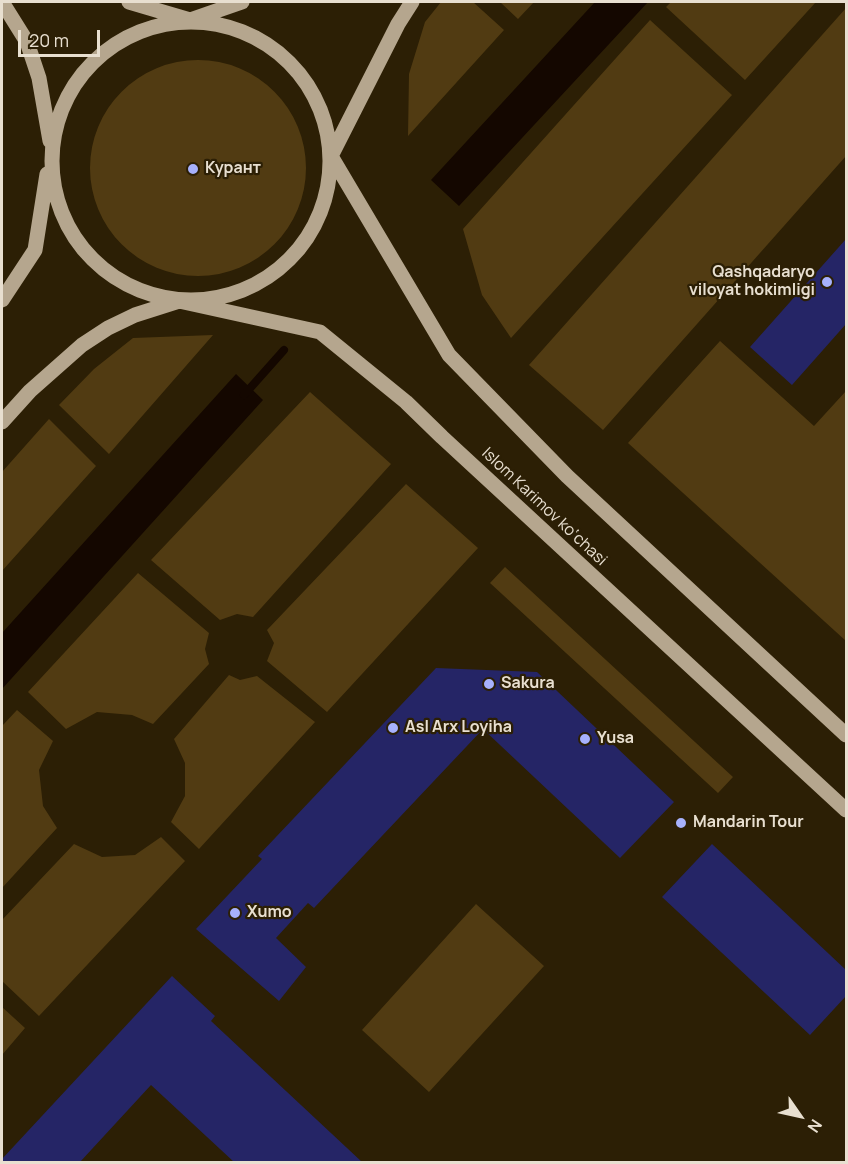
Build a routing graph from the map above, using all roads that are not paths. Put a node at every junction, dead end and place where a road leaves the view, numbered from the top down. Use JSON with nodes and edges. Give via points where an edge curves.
{"nodes":[{"id":1,"x":2,"y":2,"type":"edge"},
{"id":2,"x":129,"y":2,"type":"edge"},
{"id":3,"x":243,"y":2,"type":"edge"},
{"id":4,"x":412,"y":2,"type":"edge"},
{"id":5,"x":190,"y":20,"type":"junction"},
{"id":6,"x":51,"y":150,"type":"junction"},
{"id":7,"x":331,"y":156,"type":"junction"},
{"id":8,"x":2,"y":300,"type":"edge"},
{"id":9,"x":179,"y":301,"type":"junction"},
{"id":10,"x":2,"y":422,"type":"edge"},
{"id":11,"x":846,"y":735,"type":"edge"},
{"id":12,"x":846,"y":810,"type":"edge"}],
"edges":[{"from":1,"to":6,"type":"main road","via":[[27,42],[39,78]]},
{"from":2,"to":5,"type":"main road"},
{"from":3,"to":5,"type":"main road"},
{"from":4,"to":7,"type":"main road"},
{"from":5,"to":6,"type":"main road","via":[[149,27],[112,45],[82,73],[61,109]]},
{"from":5,"to":7,"type":"main road","via":[[243,31],[272,46],[303,75],[323,113]]},
{"from":6,"to":8,"type":"main road","via":[[35,250]]},
{"from":6,"to":9,"type":"main road","name":"Islom Karimov ko‘chasi","via":[[55,193],[71,234],[99,267],[136,290]]},
{"from":7,"to":9,"type":"main road","via":[[325,203],[303,244],[286,261],[269,277],[226,297]]},
{"from":7,"to":11,"type":"main road","via":[[449,355],[567,476]]},
{"from":9,"to":10,"type":"main road","via":[[135,315],[82,345]]},
{"from":9,"to":12,"type":"main road","name":"Islom Karimov ko‘chasi","via":[[320,332],[406,402]]}]}
